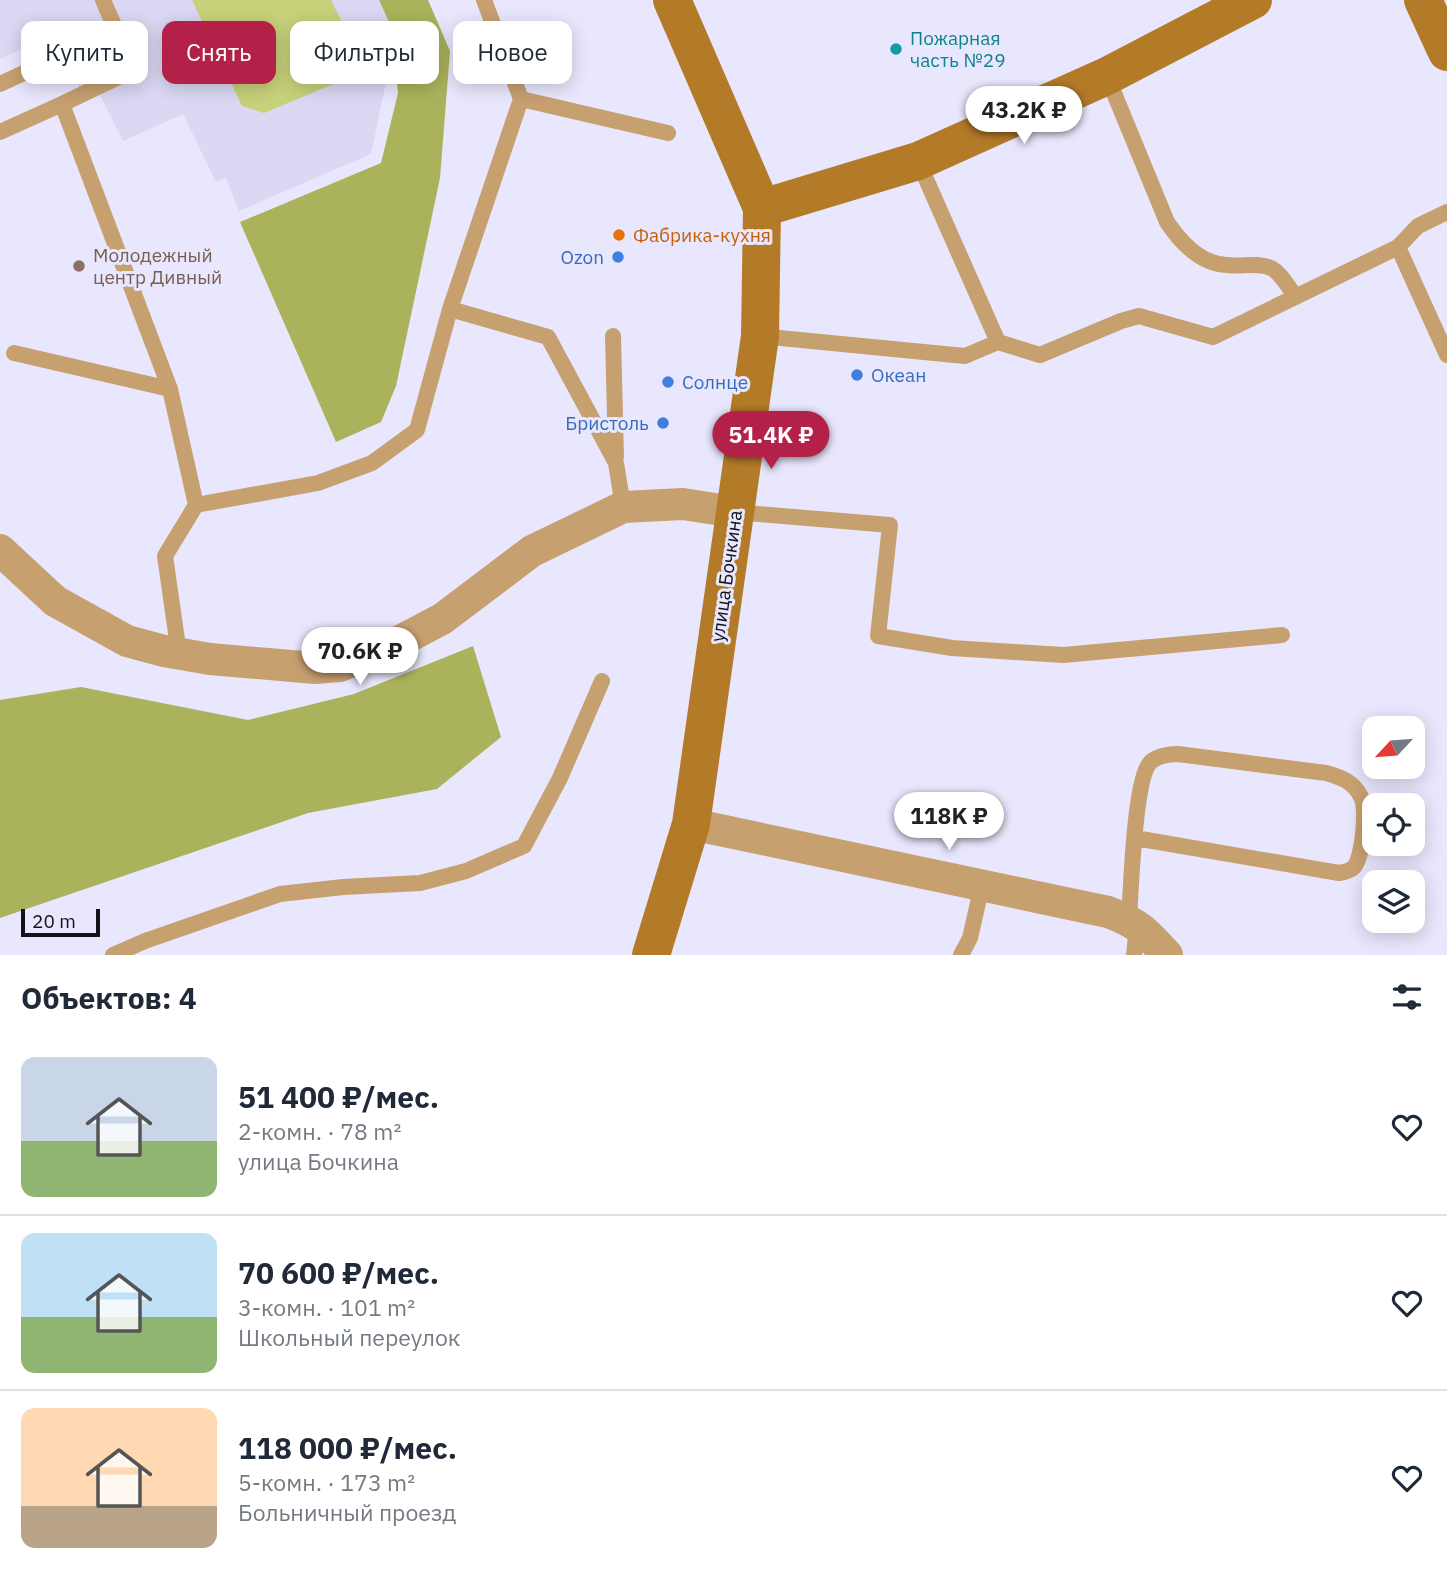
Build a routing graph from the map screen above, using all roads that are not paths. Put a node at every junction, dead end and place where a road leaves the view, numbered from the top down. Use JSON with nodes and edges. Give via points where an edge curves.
{"nodes":[{"id":1,"x":103,"y":0,"type":"edge"},
{"id":2,"x":484,"y":0,"type":"edge"},
{"id":3,"x":673,"y":0,"type":"edge"},
{"id":4,"x":1253,"y":0,"type":"edge"},
{"id":5,"x":1423,"y":0,"type":"edge"},
{"id":6,"x":112,"y":21,"type":"edge"},
{"id":7,"x":1447,"y":52,"type":"edge"},
{"id":8,"x":21,"y":74,"type":"edge"},
{"id":9,"x":1107,"y":76,"type":"junction"},
{"id":10,"x":0,"y":84,"type":"edge"},
{"id":11,"x":104,"y":84,"type":"edge"},
{"id":12,"x":521,"y":99,"type":"junction"},
{"id":13,"x":62,"y":104,"type":"junction"},
{"id":14,"x":0,"y":132,"type":"edge"},
{"id":15,"x":668,"y":134,"type":"dead end"},
{"id":16,"x":918,"y":162,"type":"junction"},
{"id":17,"x":762,"y":208,"type":"junction"},
{"id":18,"x":1447,"y":212,"type":"edge"},
{"id":19,"x":1398,"y":247,"type":"junction"},
{"id":20,"x":1296,"y":297,"type":"junction"},
{"id":21,"x":450,"y":309,"type":"junction"},
{"id":22,"x":613,"y":336,"type":"dead end"},
{"id":23,"x":760,"y":337,"type":"junction"},
{"id":24,"x":998,"y":342,"type":"junction"},
{"id":25,"x":14,"y":353,"type":"dead end"},
{"id":26,"x":1447,"y":355,"type":"edge"},
{"id":27,"x":170,"y":389,"type":"junction"},
{"id":28,"x":616,"y":463,"type":"junction"},
{"id":29,"x":196,"y":505,"type":"junction"},
{"id":30,"x":623,"y":507,"type":"junction"},
{"id":31,"x":734,"y":512,"type":"junction"},
{"id":32,"x":0,"y":550,"type":"edge"},
{"id":33,"x":1282,"y":635,"type":"dead end"},
{"id":34,"x":179,"y":653,"type":"junction"},
{"id":35,"x":602,"y":681,"type":"dead end"},
{"id":36,"x":691,"y":824,"type":"junction"},
{"id":37,"x":1135,"y":838,"type":"junction"},
{"id":38,"x":982,"y":886,"type":"junction"},
{"id":39,"x":1134,"y":933,"type":"edge"},
{"id":40,"x":113,"y":955,"type":"edge"},
{"id":41,"x":651,"y":955,"type":"edge"},
{"id":42,"x":961,"y":955,"type":"edge"},
{"id":43,"x":1167,"y":955,"type":"edge"}],
"edges":[{"from":1,"to":6,"type":"lane"},
{"from":2,"to":12,"type":"lane"},
{"from":3,"to":17,"type":"main road","name":"улица Бочкина"},
{"from":4,"to":9,"type":"main road"},
{"from":5,"to":7,"type":"main road"},
{"from":8,"to":10,"type":"lane"},
{"from":9,"to":16,"type":"main road"},
{"from":9,"to":20,"type":"lane","via":[[1167,222],[1180,241],[1210,263],[1273,269]]},
{"from":11,"to":13,"type":"lane"},
{"from":12,"to":15,"type":"lane"},
{"from":12,"to":21,"type":"lane"},
{"from":13,"to":14,"type":"lane"},
{"from":13,"to":27,"type":"lane"},
{"from":16,"to":17,"type":"main road"},
{"from":16,"to":24,"type":"lane"},
{"from":17,"to":23,"type":"main road","name":"улица Бочкина"},
{"from":18,"to":19,"type":"lane","via":[[1418,226]]},
{"from":19,"to":20,"type":"lane"},
{"from":19,"to":26,"type":"lane"},
{"from":20,"to":24,"type":"lane","via":[[1213,337],[1139,316],[1040,355]]},
{"from":21,"to":28,"type":"lane","via":[[548,337]]},
{"from":21,"to":29,"type":"lane","via":[[417,430],[372,463],[318,483]]},
{"from":22,"to":28,"type":"lane"},
{"from":23,"to":24,"type":"lane","via":[[965,356]]},
{"from":23,"to":31,"type":"main road","name":"улица Бочкина"},
{"from":25,"to":27,"type":"lane"},
{"from":27,"to":29,"type":"lane"},
{"from":28,"to":30,"type":"lane"},
{"from":29,"to":34,"type":"lane","via":[[165,556]]},
{"from":30,"to":31,"type":"street","via":[[682,504]]},
{"from":30,"to":34,"type":"street","via":[[532,551],[442,619],[340,666],[262,665]]},
{"from":31,"to":33,"type":"lane","via":[[890,526],[878,636],[952,648],[1063,655]]},
{"from":31,"to":36,"type":"main road","name":"улица Бочкина"},
{"from":32,"to":34,"type":"street","via":[[55,601],[75,613],[127,640]]},
{"from":35,"to":40,"type":"lane","via":[[524,846],[466,872],[420,883],[280,894]]},
{"from":36,"to":38,"type":"street"},
{"from":36,"to":41,"type":"main road","name":"улица Бочкина"},
{"from":37,"to":37,"type":"lane","via":[[1142,778],[1150,762],[1167,754],[1334,775],[1353,784],[1365,810],[1359,859],[1353,868],[1339,873]]},
{"from":37,"to":39,"type":"lane"},
{"from":38,"to":39,"type":"street","via":[[1108,912]]},
{"from":38,"to":42,"type":"lane","via":[[970,938]]},
{"from":39,"to":43,"type":"street"}]}
